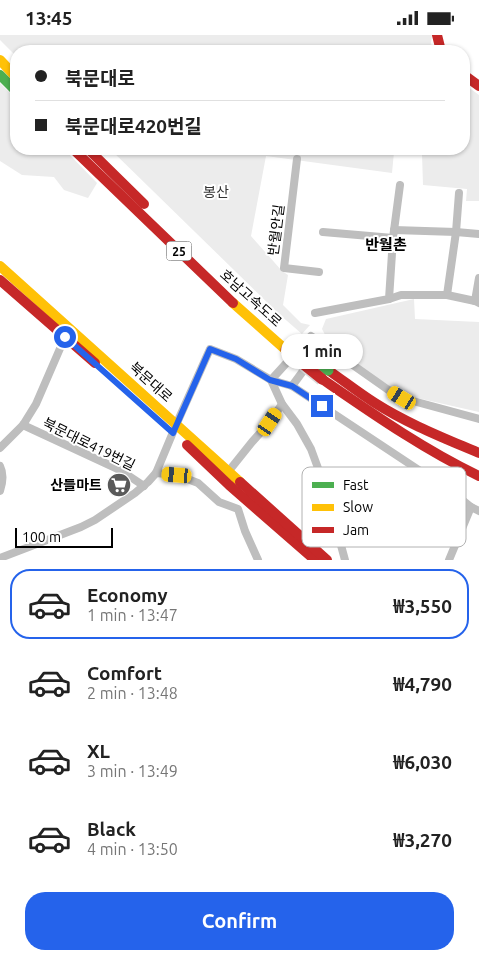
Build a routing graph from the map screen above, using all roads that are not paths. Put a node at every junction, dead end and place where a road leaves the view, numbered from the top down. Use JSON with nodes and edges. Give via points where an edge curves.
{"nodes":[{"id":1,"x":0,"y":60,"type":"edge"},
{"id":2,"x":10,"y":71,"type":"edge"},
{"id":3,"x":0,"y":75,"type":"edge"},
{"id":4,"x":10,"y":85,"type":"edge"},
{"id":5,"x":79,"y":155,"type":"edge"},
{"id":6,"x":94,"y":155,"type":"edge"},
{"id":7,"x":297,"y":159,"type":"dead end"},
{"id":8,"x":400,"y":185,"type":"dead end"},
{"id":9,"x":459,"y":193,"type":"dead end"},
{"id":10,"x":323,"y":232,"type":"dead end"},
{"id":11,"x":456,"y":232,"type":"junction"},
{"id":12,"x":394,"y":234,"type":"junction"},
{"id":13,"x":479,"y":234,"type":"edge"},
{"id":14,"x":0,"y":266,"type":"edge"},
{"id":15,"x":319,"y":272,"type":"dead end"},
{"id":16,"x":479,"y":278,"type":"edge"},
{"id":17,"x":0,"y":280,"type":"edge"},
{"id":18,"x":447,"y":295,"type":"junction"},
{"id":19,"x":389,"y":299,"type":"junction"},
{"id":20,"x":477,"y":302,"type":"edge"},
{"id":21,"x":315,"y":313,"type":"dead end"},
{"id":22,"x":65,"y":337,"type":"junction"},
{"id":23,"x":323,"y":344,"type":"junction"},
{"id":24,"x":289,"y":346,"type":"junction"},
{"id":25,"x":325,"y":375,"type":"junction"},
{"id":26,"x":270,"y":380,"type":"junction"},
{"id":27,"x":292,"y":386,"type":"junction"},
{"id":28,"x":376,"y":403,"type":"junction"},
{"id":29,"x":282,"y":404,"type":"junction"},
{"id":30,"x":479,"y":419,"type":"edge"},
{"id":31,"x":23,"y":425,"type":"junction"},
{"id":32,"x":174,"y":429,"type":"junction"},
{"id":33,"x":479,"y":446,"type":"edge"},
{"id":34,"x":0,"y":448,"type":"edge"},
{"id":35,"x":479,"y":453,"type":"edge"},
{"id":36,"x":0,"y":466,"type":"edge"},
{"id":37,"x":318,"y":467,"type":"edge"},
{"id":38,"x":414,"y":467,"type":"edge"},
{"id":39,"x":462,"y":467,"type":"edge"},
{"id":40,"x":466,"y":469,"type":"edge"},
{"id":41,"x":228,"y":472,"type":"junction"},
{"id":42,"x":156,"y":473,"type":"junction"},
{"id":43,"x":479,"y":476,"type":"edge"},
{"id":44,"x":144,"y":486,"type":"junction"},
{"id":45,"x":0,"y":491,"type":"edge"},
{"id":46,"x":475,"y":509,"type":"edge"},
{"id":47,"x":466,"y":527,"type":"edge"},
{"id":48,"x":302,"y":538,"type":"edge"},
{"id":49,"x":312,"y":547,"type":"edge"},
{"id":50,"x":341,"y":547,"type":"edge"},
{"id":51,"x":456,"y":547,"type":"edge"},
{"id":52,"x":0,"y":558,"type":"edge"},
{"id":53,"x":258,"y":560,"type":"edge"},
{"id":54,"x":314,"y":560,"type":"edge"},
{"id":55,"x":327,"y":560,"type":"edge"},
{"id":56,"x":344,"y":560,"type":"edge"},
{"id":57,"x":449,"y":560,"type":"edge"}],
"edges":[{"from":1,"to":2,"type":"main road"},
{"from":3,"to":4,"type":"main road"},
{"from":5,"to":24,"type":"main road","name":"호남고속도로","number":"25","via":[[221,292]]},
{"from":6,"to":24,"type":"main road","name":"호남고속도로","number":"25"},
{"from":7,"to":15,"type":"street","name":"반월안길","via":[[284,268]]},
{"from":8,"to":12,"type":"street"},
{"from":9,"to":11,"type":"street"},
{"from":10,"to":12,"type":"street"},
{"from":11,"to":12,"type":"street"},
{"from":11,"to":13,"type":"street"},
{"from":11,"to":18,"type":"street"},
{"from":12,"to":19,"type":"street"},
{"from":14,"to":32,"type":"main road","name":"북문대로"},
{"from":16,"to":20,"type":"street"},
{"from":17,"to":22,"type":"main road","name":"북문대로"},
{"from":18,"to":19,"type":"street","via":[[402,295]]},
{"from":18,"to":20,"type":"street"},
{"from":19,"to":21,"type":"street"},
{"from":22,"to":31,"type":"street","via":[[36,404]]},
{"from":22,"to":32,"type":"main road","name":"북문대로"},
{"from":23,"to":26,"type":"street","via":[[311,336]]},
{"from":23,"to":27,"type":"street"},
{"from":23,"to":30,"type":"street","via":[[402,398]]},
{"from":24,"to":25,"type":"main road","name":"호남고속도로","number":"25","bridge":true},
{"from":25,"to":28,"type":"main road","name":"호남고속도로","number":"25"},
{"from":25,"to":39,"type":"main road","name":"호남고속도로","number":"25","via":[[376,417]]},
{"from":26,"to":27,"type":"street"},
{"from":26,"to":29,"type":"street"},
{"from":26,"to":32,"type":"street","name":"북문대로419번길","via":[[236,359],[210,349]]},
{"from":27,"to":38,"type":"street"},
{"from":28,"to":33,"type":"main road","via":[[402,411]]},
{"from":28,"to":35,"type":"main road","name":"호남고속도로","number":"25"},
{"from":29,"to":37,"type":"street","via":[[297,424]]},
{"from":29,"to":41,"type":"street"},
{"from":31,"to":34,"type":"street"},
{"from":31,"to":44,"type":"street","name":"북문대로419번길","via":[[120,471]]},
{"from":32,"to":41,"type":"main road","name":"북문대로"},
{"from":32,"to":42,"type":"street","name":"북문대로419번길"},
{"from":32,"to":54,"type":"main road","name":"북문대로","via":[[229,485]]},
{"from":36,"to":45,"type":"street","via":[[3,483]]},
{"from":40,"to":43,"type":"main road","name":"호남고속도로","number":"25"},
{"from":41,"to":48,"type":"main road","name":"북문대로"},
{"from":42,"to":44,"type":"street","name":"북문대로419번길"},
{"from":42,"to":53,"type":"street","via":[[177,475],[198,483],[219,502],[238,509]]},
{"from":44,"to":52,"type":"street","name":"북문대로419번길","via":[[81,527]]},
{"from":46,"to":47,"type":"street"},
{"from":49,"to":55,"type":"main road","name":"북문대로"},
{"from":50,"to":56,"type":"street"},
{"from":51,"to":57,"type":"street"}]}
